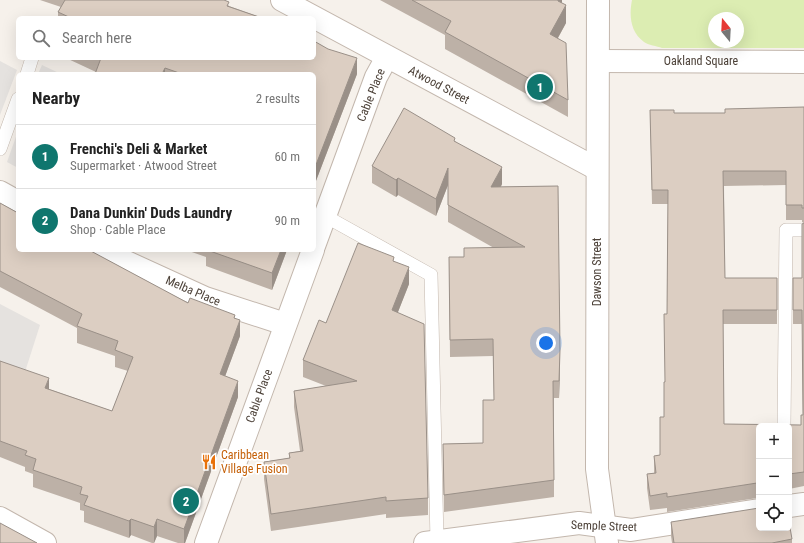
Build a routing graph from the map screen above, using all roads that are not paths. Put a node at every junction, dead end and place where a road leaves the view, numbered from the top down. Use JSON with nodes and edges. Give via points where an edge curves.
{"nodes":[{"id":1,"x":282,"y":0,"type":"edge"},
{"id":2,"x":598,"y":0,"type":"edge"},
{"id":3,"x":311,"y":16,"type":"edge"},
{"id":4,"x":316,"y":18,"type":"edge"},
{"id":5,"x":387,"y":57,"type":"junction"},
{"id":6,"x":31,"y":60,"type":"edge"},
{"id":7,"x":599,"y":61,"type":"junction"},
{"id":8,"x":804,"y":62,"type":"edge"},
{"id":9,"x":28,"y":72,"type":"edge"},
{"id":10,"x":16,"y":105,"type":"edge"},
{"id":11,"x":0,"y":150,"type":"edge"},
{"id":12,"x":597,"y":169,"type":"junction"},
{"id":13,"x":0,"y":192,"type":"edge"},
{"id":14,"x":16,"y":201,"type":"edge"},
{"id":15,"x":325,"y":216,"type":"junction"},
{"id":16,"x":804,"y":230,"type":"edge"},
{"id":17,"x":316,"y":241,"type":"edge"},
{"id":18,"x":107,"y":252,"type":"edge"},
{"id":19,"x":312,"y":252,"type":"edge"},
{"id":20,"x":286,"y":324,"type":"junction"},
{"id":21,"x":784,"y":423,"type":"edge"},
{"id":22,"x":804,"y":504,"type":"edge"},
{"id":23,"x":792,"y":506,"type":"edge"},
{"id":24,"x":756,"y":510,"type":"edge"},
{"id":25,"x":0,"y":518,"type":"edge"},
{"id":26,"x":606,"y":535,"type":"edge"},
{"id":27,"x":431,"y":542,"type":"edge"},
{"id":28,"x":45,"y":543,"type":"edge"},
{"id":29,"x":206,"y":543,"type":"edge"}],
"edges":[{"from":1,"to":3,"type":"street","name":"Atwood Street"},
{"from":2,"to":7,"type":"street","name":"Dawson Street"},
{"from":4,"to":5,"type":"street","name":"Atwood Street"},
{"from":5,"to":12,"type":"street","name":"Atwood Street"},
{"from":5,"to":15,"type":"street","name":"Cable Place","via":[[376,77]]},
{"from":6,"to":9,"type":"lane"},
{"from":7,"to":8,"type":"street","name":"Oakland Square"},
{"from":7,"to":12,"type":"street","name":"Dawson Street"},
{"from":10,"to":11,"type":"lane"},
{"from":12,"to":26,"type":"street","name":"Dawson Street","via":[[597,469]]},
{"from":13,"to":14,"type":"street"},
{"from":15,"to":17,"type":"street","name":"Cable Place"},
{"from":15,"to":27,"type":"lane","via":[[431,275]]},
{"from":16,"to":21,"type":"lane","via":[[786,230]]},
{"from":18,"to":20,"type":"street","name":"Melba Place","via":[[205,298]]},
{"from":19,"to":20,"type":"street","name":"Cable Place"},
{"from":20,"to":29,"type":"street","name":"Cable Place"},
{"from":22,"to":23,"type":"street"},
{"from":24,"to":26,"type":"street","name":"Semple Street"},
{"from":25,"to":28,"type":"street"},
{"from":26,"to":27,"type":"street","name":"Semple Street","via":[[579,523]]}]}
